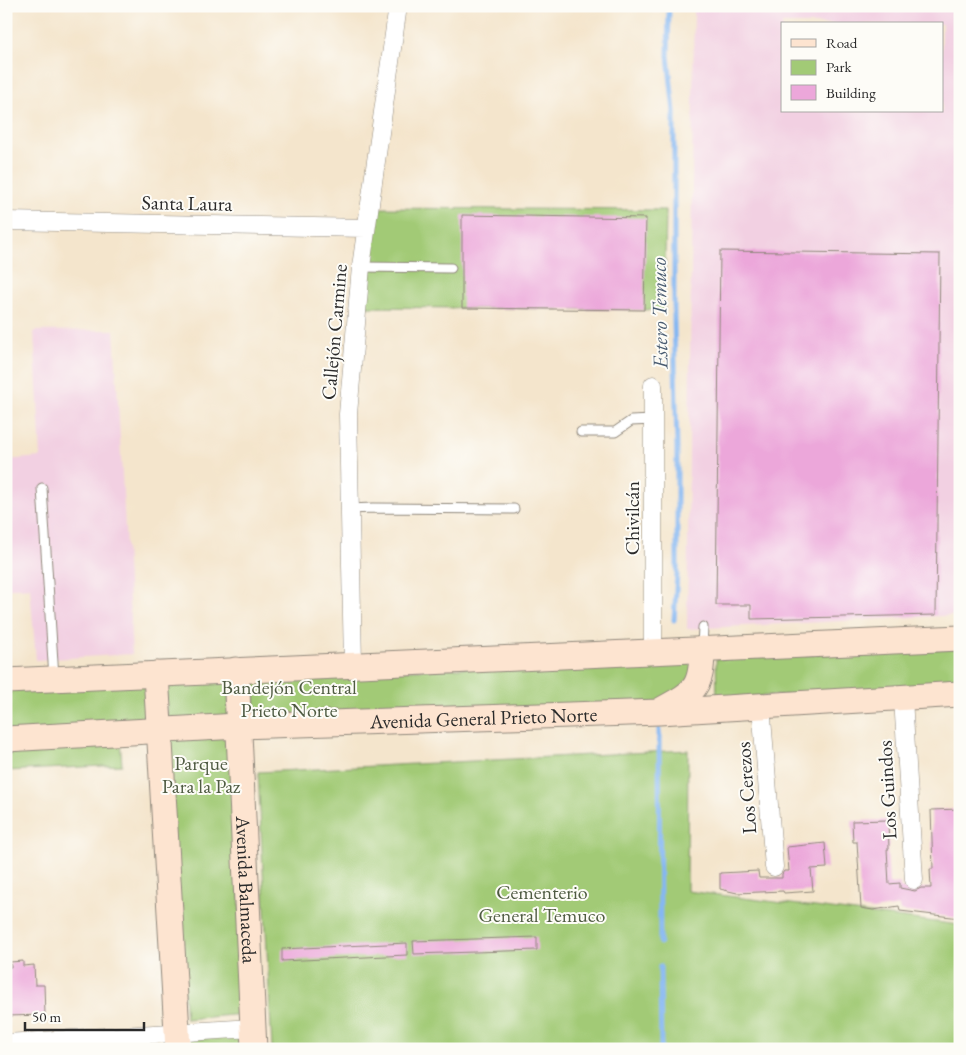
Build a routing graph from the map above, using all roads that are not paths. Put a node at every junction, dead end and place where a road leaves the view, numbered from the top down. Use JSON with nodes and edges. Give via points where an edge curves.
{"nodes":[{"id":1,"x":398,"y":6,"type":"edge"},
{"id":2,"x":6,"y":220,"type":"edge"},
{"id":3,"x":366,"y":228,"type":"junction"},
{"id":4,"x":361,"y":267,"type":"junction"},
{"id":5,"x":451,"y":268,"type":"dead end"},
{"id":6,"x":653,"y":385,"type":"dead end"},
{"id":7,"x":653,"y":420,"type":"junction"},
{"id":8,"x":581,"y":432,"type":"dead end"},
{"id":9,"x":42,"y":488,"type":"dead end"},
{"id":10,"x":350,"y":509,"type":"junction"},
{"id":11,"x":514,"y":509,"type":"dead end"},
{"id":12,"x":959,"y":634,"type":"edge"},
{"id":13,"x":702,"y":638,"type":"junction"},
{"id":14,"x":653,"y":652,"type":"junction"},
{"id":15,"x":353,"y":665,"type":"junction"},
{"id":16,"x":236,"y":670,"type":"junction"},
{"id":17,"x":156,"y":674,"type":"junction"},
{"id":18,"x":54,"y":679,"type":"junction"},
{"id":19,"x":6,"y":681,"type":"edge"},
{"id":20,"x":960,"y":694,"type":"edge"},
{"id":21,"x":903,"y":698,"type":"junction"},
{"id":22,"x":762,"y":706,"type":"junction"},
{"id":23,"x":659,"y":712,"type":"junction"},
{"id":24,"x":238,"y":726,"type":"junction"},
{"id":25,"x":159,"y":731,"type":"junction"},
{"id":26,"x":6,"y":739,"type":"edge"},
{"id":27,"x":774,"y":867,"type":"dead end"},
{"id":28,"x":914,"y":880,"type":"dead end"},
{"id":29,"x":254,"y":1038,"type":"edge"},
{"id":30,"x":178,"y":1041,"type":"edge"},
{"id":31,"x":6,"y":1043,"type":"edge"}],
"edges":[{"from":1,"to":3,"type":"street","name":"Callejón Carmine"},
{"from":2,"to":3,"type":"street","name":"Santa Laura"},
{"from":3,"to":4,"type":"street","name":"Callejón Carmine"},
{"from":4,"to":5,"type":"lane"},
{"from":4,"to":10,"type":"street","name":"Callejón Carmine","via":[[348,414]]},
{"from":6,"to":7,"type":"street","name":"Chivilcán"},
{"from":7,"to":8,"type":"lane","via":[[631,420],[615,432]]},
{"from":7,"to":14,"type":"street","name":"Chivilcán"},
{"from":9,"to":18,"type":"lane"},
{"from":10,"to":11,"type":"lane"},
{"from":10,"to":15,"type":"street","name":"Callejón Carmine"},
{"from":12,"to":13,"type":"street"},
{"from":13,"to":14,"type":"street"},
{"from":13,"to":23,"type":"street","via":[[698,684],[688,696]]},
{"from":14,"to":15,"type":"street"},
{"from":15,"to":16,"type":"street"},
{"from":16,"to":17,"type":"street"},
{"from":16,"to":24,"type":"street","name":"Avenida Balmaceda"},
{"from":17,"to":18,"type":"street"},
{"from":17,"to":25,"type":"street"},
{"from":18,"to":19,"type":"street"},
{"from":20,"to":21,"type":"street","name":"Avenida General Prieto Norte"},
{"from":21,"to":22,"type":"street","name":"Avenida General Prieto Norte"},
{"from":21,"to":28,"type":"street","name":"Los Guindos"},
{"from":22,"to":23,"type":"street","name":"Avenida General Prieto Norte"},
{"from":22,"to":27,"type":"street","name":"Los Cerezos"},
{"from":23,"to":24,"type":"street","name":"Avenida General Prieto Norte"},
{"from":24,"to":25,"type":"street","name":"Avenida General Prieto Norte"},
{"from":24,"to":29,"type":"street","name":"Avenida Balmaceda"},
{"from":25,"to":26,"type":"street","name":"Avenida General Prieto Norte"},
{"from":25,"to":30,"type":"street"},
{"from":29,"to":30,"type":"street"},
{"from":30,"to":31,"type":"street"}]}
